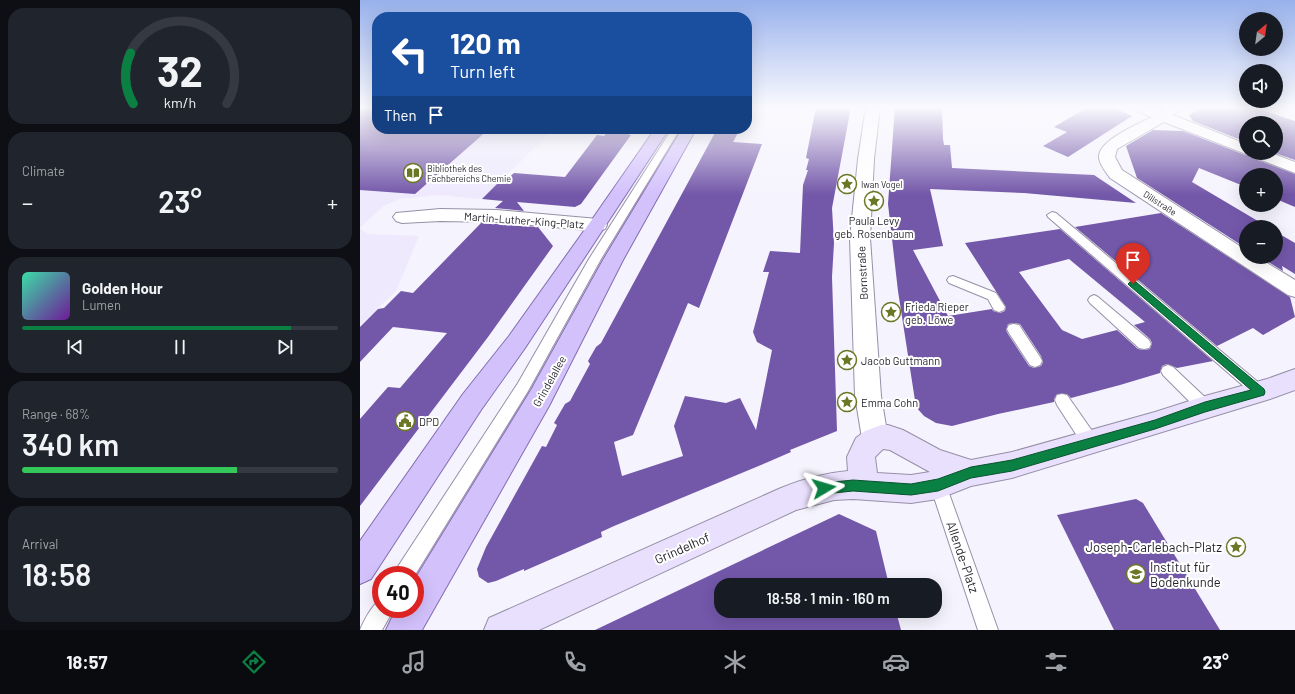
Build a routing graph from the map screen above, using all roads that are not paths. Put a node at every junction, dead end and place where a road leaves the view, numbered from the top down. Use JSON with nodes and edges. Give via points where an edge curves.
{"nodes":[{"id":1,"x":657,"y":136,"type":"edge"},
{"id":2,"x":671,"y":136,"type":"edge"},
{"id":3,"x":686,"y":136,"type":"edge"},
{"id":4,"x":869,"y":136,"type":"edge"},
{"id":5,"x":1127,"y":136,"type":"edge"},
{"id":6,"x":1220,"y":136,"type":"edge"},
{"id":7,"x":1239,"y":146,"type":"edge"},
{"id":8,"x":1275,"y":160,"type":"edge"},
{"id":9,"x":1295,"y":168,"type":"edge"},
{"id":10,"x":1052,"y":215,"type":"dead end"},
{"id":11,"x":402,"y":217,"type":"dead end"},
{"id":12,"x":598,"y":225,"type":"junction"},
{"id":13,"x":953,"y":280,"type":"dead end"},
{"id":14,"x":1295,"y":290,"type":"edge"},
{"id":15,"x":1094,"y":300,"type":"dead end"},
{"id":16,"x":999,"y":307,"type":"dead end"},
{"id":17,"x":1014,"y":329,"type":"dead end"},
{"id":18,"x":1144,"y":344,"type":"dead end"},
{"id":19,"x":1035,"y":361,"type":"dead end"},
{"id":20,"x":1168,"y":371,"type":"dead end"},
{"id":21,"x":1295,"y":379,"type":"edge"},
{"id":22,"x":1260,"y":392,"type":"junction"},
{"id":23,"x":1062,"y":400,"type":"dead end"},
{"id":24,"x":1205,"y":407,"type":"junction"},
{"id":25,"x":875,"y":438,"type":"junction"},
{"id":26,"x":1091,"y":443,"type":"junction"},
{"id":27,"x":971,"y":473,"type":"junction"},
{"id":28,"x":938,"y":485,"type":"junction"},
{"id":29,"x":868,"y":486,"type":"junction"},
{"id":30,"x":410,"y":566,"type":"edge"},
{"id":31,"x":360,"y":568,"type":"edge"},
{"id":32,"x":378,"y":618,"type":"edge"},
{"id":33,"x":370,"y":630,"type":"edge"},
{"id":34,"x":403,"y":630,"type":"edge"},
{"id":35,"x":501,"y":630,"type":"edge"},
{"id":36,"x":988,"y":630,"type":"edge"}],
"edges":[{"from":1,"to":12,"type":"main road"},
{"from":2,"to":30,"type":"lane","name":"Grindelallee","via":[[595,259],[523,387]]},
{"from":3,"to":34,"type":"main road","name":"Grindelallee","via":[[620,247],[540,398]]},
{"from":4,"to":25,"type":"street","name":"Bornstraße","via":[[860,238],[868,396]]},
{"from":5,"to":14,"type":"street","name":"Dillstraße","via":[[1107,151],[1106,159],[1116,174]]},
{"from":6,"to":7,"type":"street"},
{"from":8,"to":9,"type":"street"},
{"from":10,"to":22,"type":"lane"},
{"from":11,"to":12,"type":"street","name":"Martin-Luther-King-Platz","via":[[497,216]]},
{"from":12,"to":31,"type":"main road","via":[[472,402]]},
{"from":13,"to":16,"type":"lane","via":[[992,296]]},
{"from":15,"to":18,"type":"lane"},
{"from":17,"to":19,"type":"lane"},
{"from":20,"to":24,"type":"lane"},
{"from":21,"to":22,"type":"street","name":"Grindelhof"},
{"from":22,"to":24,"type":"street","name":"Grindelhof"},
{"from":23,"to":26,"type":"lane"},
{"from":24,"to":26,"type":"street","name":"Grindelhof"},
{"from":25,"to":27,"type":"street","via":[[889,437],[934,460]]},
{"from":25,"to":29,"type":"street","via":[[864,448],[860,456],[862,472]]},
{"from":26,"to":27,"type":"street","name":"Grindelhof","via":[[1012,465]]},
{"from":27,"to":28,"type":"street","name":"Grindelhof"},
{"from":28,"to":29,"type":"street","name":"Grindelhof","via":[[911,489]]},
{"from":28,"to":36,"type":"lane","name":"Allende-Platz"},
{"from":29,"to":35,"type":"street","name":"Grindelhof","via":[[834,486],[791,498]]},
{"from":32,"to":33,"type":"lane"}]}
